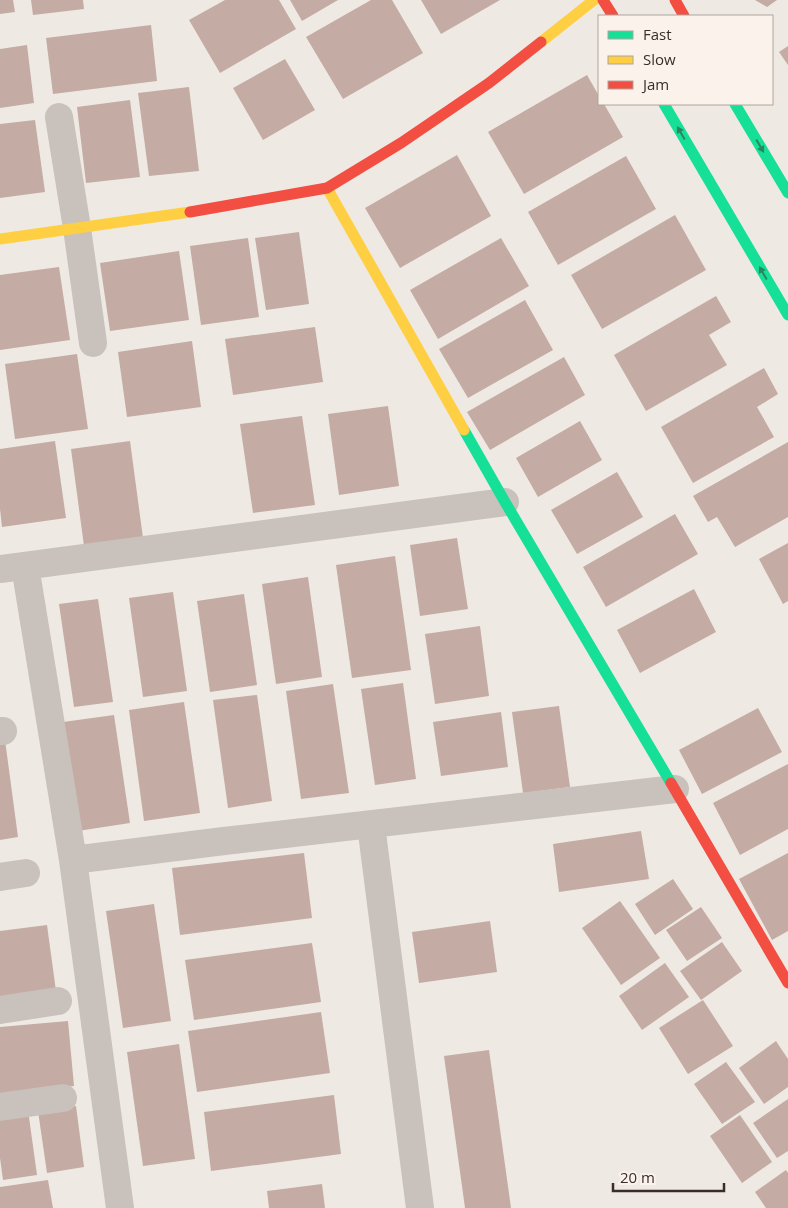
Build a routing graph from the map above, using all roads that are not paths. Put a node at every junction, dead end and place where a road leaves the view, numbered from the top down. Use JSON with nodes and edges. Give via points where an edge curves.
{"nodes":[{"id":1,"x":594,"y":0,"type":"edge"},
{"id":2,"x":603,"y":0,"type":"edge"},
{"id":3,"x":675,"y":0,"type":"edge"},
{"id":4,"x":612,"y":15,"type":"edge"},
{"id":5,"x":683,"y":15,"type":"edge"},
{"id":6,"x":665,"y":105,"type":"edge"},
{"id":7,"x":737,"y":105,"type":"edge"},
{"id":8,"x":59,"y":117,"type":"dead end"},
{"id":9,"x":327,"y":188,"type":"junction"},
{"id":10,"x":788,"y":193,"type":"edge"},
{"id":11,"x":77,"y":228,"type":"junction"},
{"id":12,"x":0,"y":239,"type":"edge"},
{"id":13,"x":788,"y":315,"type":"edge"},
{"id":14,"x":93,"y":343,"type":"dead end"},
{"id":15,"x":505,"y":502,"type":"junction"},
{"id":16,"x":13,"y":568,"type":"edge"},
{"id":17,"x":675,"y":788,"type":"junction"},
{"id":18,"x":372,"y":824,"type":"junction"},
{"id":19,"x":72,"y":860,"type":"junction"},
{"id":20,"x":26,"y":873,"type":"dead end"},
{"id":21,"x":0,"y":877,"type":"edge"},
{"id":22,"x":788,"y":983,"type":"edge"},
{"id":23,"x":58,"y":1000,"type":"dead end"},
{"id":24,"x":0,"y":1010,"type":"edge"},
{"id":25,"x":63,"y":1098,"type":"dead end"},
{"id":26,"x":0,"y":1107,"type":"edge"},
{"id":27,"x":120,"y":1208,"type":"edge"},
{"id":28,"x":420,"y":1208,"type":"edge"}],
"edges":[{"from":1,"to":9,"type":"street","via":[[489,83]]},
{"from":2,"to":4,"type":"street"},
{"from":3,"to":5,"type":"street"},
{"from":13,"to":6,"type":"street","one_way":true},
{"from":7,"to":10,"type":"street","one_way":true},
{"from":8,"to":11,"type":"street"},
{"from":9,"to":11,"type":"street"},
{"from":9,"to":15,"type":"street"},
{"from":11,"to":12,"type":"street"},
{"from":11,"to":14,"type":"street"},
{"from":15,"to":16,"type":"street"},
{"from":15,"to":17,"type":"street"},
{"from":16,"to":19,"type":"street"},
{"from":17,"to":18,"type":"street"},
{"from":17,"to":22,"type":"street"},
{"from":18,"to":19,"type":"street"},
{"from":18,"to":28,"type":"street"},
{"from":19,"to":27,"type":"street"},
{"from":20,"to":21,"type":"street"},
{"from":23,"to":24,"type":"street"},
{"from":25,"to":26,"type":"street"}]}
